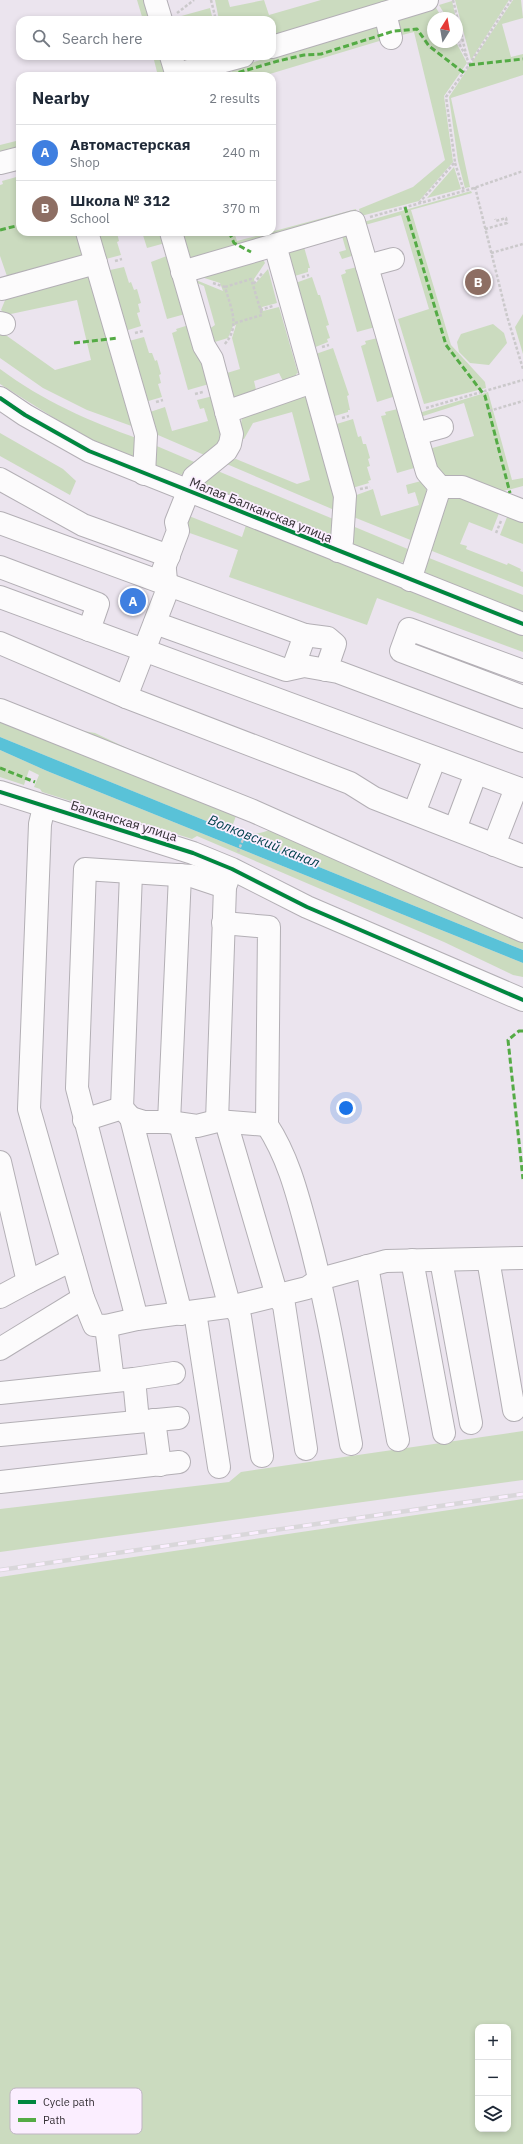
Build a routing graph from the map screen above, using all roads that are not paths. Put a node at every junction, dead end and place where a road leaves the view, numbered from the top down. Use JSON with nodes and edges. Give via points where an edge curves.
{"nodes":[{"id":1,"x":155,"y":0,"type":"edge"},
{"id":2,"x":427,"y":0,"type":"edge"},
{"id":3,"x":385,"y":13,"type":"junction"},
{"id":4,"x":160,"y":16,"type":"edge"},
{"id":5,"x":391,"y":38,"type":"dead end"},
{"id":6,"x":276,"y":46,"type":"edge"},
{"id":7,"x":222,"y":60,"type":"edge"},
{"id":8,"x":175,"y":69,"type":"edge"},
{"id":9,"x":16,"y":159,"type":"edge"},
{"id":10,"x":0,"y":163,"type":"edge"},
{"id":11,"x":88,"y":236,"type":"edge"},
{"id":12,"x":172,"y":236,"type":"edge"},
{"id":13,"x":274,"y":245,"type":"junction"},
{"id":14,"x":393,"y":259,"type":"dead end"},
{"id":15,"x":96,"y":263,"type":"junction"},
{"id":16,"x":367,"y":266,"type":"junction"},
{"id":17,"x":182,"y":272,"type":"junction"},
{"id":18,"x":1,"y":288,"type":"edge"},
{"id":19,"x":312,"y":382,"type":"junction"},
{"id":20,"x":0,"y":398,"type":"edge"},
{"id":21,"x":226,"y":412,"type":"junction"},
{"id":22,"x":442,"y":427,"type":"dead end"},
{"id":23,"x":416,"y":434,"type":"junction"},
{"id":24,"x":144,"y":474,"type":"junction"},
{"id":25,"x":0,"y":479,"type":"edge"},
{"id":26,"x":440,"y":487,"type":"junction"},
{"id":27,"x":188,"y":491,"type":"junction"},
{"id":28,"x":523,"y":510,"type":"edge"},
{"id":29,"x":0,"y":523,"type":"edge"},
{"id":30,"x":338,"y":551,"type":"junction"},
{"id":31,"x":0,"y":567,"type":"edge"},
{"id":32,"x":165,"y":572,"type":"junction"},
{"id":33,"x":410,"y":580,"type":"junction"},
{"id":34,"x":0,"y":597,"type":"edge"},
{"id":35,"x":155,"y":623,"type":"junction"},
{"id":36,"x":523,"y":624,"type":"edge"},
{"id":37,"x":89,"y":630,"type":"junction"},
{"id":38,"x":305,"y":635,"type":"junction"},
{"id":39,"x":0,"y":643,"type":"edge"},
{"id":40,"x":144,"y":651,"type":"junction"},
{"id":41,"x":293,"y":668,"type":"junction"},
{"id":42,"x":326,"y":670,"type":"junction"},
{"id":43,"x":523,"y":671,"type":"edge"},
{"id":44,"x":126,"y":696,"type":"junction"},
{"id":45,"x":523,"y":697,"type":"edge"},
{"id":46,"x":0,"y":710,"type":"edge"},
{"id":47,"x":523,"y":741,"type":"edge"},
{"id":48,"x":436,"y":758,"type":"junction"},
{"id":49,"x":476,"y":773,"type":"junction"},
{"id":50,"x":520,"y":789,"type":"edge"},
{"id":51,"x":0,"y":792,"type":"edge"},
{"id":52,"x":44,"y":807,"type":"junction"},
{"id":53,"x":414,"y":813,"type":"junction"},
{"id":54,"x":455,"y":829,"type":"junction"},
{"id":55,"x":494,"y":845,"type":"junction"},
{"id":56,"x":523,"y":856,"type":"edge"},
{"id":57,"x":233,"y":872,"type":"junction"},
{"id":58,"x":131,"y":873,"type":"junction"},
{"id":59,"x":180,"y":875,"type":"junction"},
{"id":60,"x":224,"y":923,"type":"junction"},
{"id":61,"x":523,"y":931,"type":"edge"},
{"id":62,"x":523,"y":1000,"type":"edge"},
{"id":63,"x":127,"y":1113,"type":"junction"},
{"id":64,"x":84,"y":1120,"type":"junction"},
{"id":65,"x":222,"y":1121,"type":"junction"},
{"id":66,"x":174,"y":1123,"type":"junction"},
{"id":67,"x":267,"y":1125,"type":"junction"},
{"id":68,"x":0,"y":1162,"type":"edge"},
{"id":69,"x":523,"y":1258,"type":"edge"},
{"id":70,"x":488,"y":1259,"type":"junction"},
{"id":71,"x":72,"y":1260,"type":"junction"},
{"id":72,"x":412,"y":1260,"type":"junction"},
{"id":73,"x":441,"y":1260,"type":"junction"},
{"id":74,"x":367,"y":1266,"type":"junction"},
{"id":75,"x":320,"y":1279,"type":"junction"},
{"id":76,"x":28,"y":1282,"type":"junction"},
{"id":77,"x":277,"y":1296,"type":"junction"},
{"id":78,"x":0,"y":1297,"type":"edge"},
{"id":79,"x":83,"y":1298,"type":"junction"},
{"id":80,"x":234,"y":1306,"type":"junction"},
{"id":81,"x":188,"y":1313,"type":"junction"},
{"id":82,"x":137,"y":1319,"type":"junction"},
{"id":83,"x":106,"y":1326,"type":"junction"},
{"id":84,"x":0,"y":1349,"type":"edge"},
{"id":85,"x":174,"y":1372,"type":"dead end"},
{"id":86,"x":123,"y":1380,"type":"junction"},
{"id":87,"x":0,"y":1393,"type":"edge"},
{"id":88,"x":514,"y":1410,"type":"dead end"},
{"id":89,"x":178,"y":1418,"type":"dead end"},
{"id":90,"x":146,"y":1421,"type":"junction"},
{"id":91,"x":471,"y":1423,"type":"dead end"},
{"id":92,"x":444,"y":1433,"type":"dead end"},
{"id":93,"x":0,"y":1435,"type":"edge"},
{"id":94,"x":398,"y":1440,"type":"dead end"},
{"id":95,"x":351,"y":1444,"type":"dead end"},
{"id":96,"x":306,"y":1449,"type":"dead end"},
{"id":97,"x":262,"y":1456,"type":"dead end"},
{"id":98,"x":219,"y":1467,"type":"dead end"},
{"id":99,"x":0,"y":1482,"type":"edge"}],
"edges":[{"from":1,"to":4,"type":"street"},
{"from":2,"to":3,"type":"street"},
{"from":3,"to":5,"type":"street"},
{"from":3,"to":6,"type":"street"},
{"from":7,"to":8,"type":"street"},
{"from":9,"to":10,"type":"street"},
{"from":11,"to":15,"type":"street"},
{"from":12,"to":17,"type":"street"},
{"from":13,"to":16,"type":"street","via":[[354,222]]},
{"from":13,"to":17,"type":"street"},
{"from":13,"to":19,"type":"street"},
{"from":14,"to":16,"type":"street"},
{"from":15,"to":18,"type":"street"},
{"from":15,"to":24,"type":"street","via":[[146,435]]},
{"from":16,"to":23,"type":"street"},
{"from":17,"to":21,"type":"street","via":[[204,346],[212,359]]},
{"from":19,"to":21,"type":"street"},
{"from":19,"to":30,"type":"street","via":[[345,496],[342,541]]},
{"from":20,"to":24,"type":"street","name":"Малая Балканская улица","via":[[25,415],[89,450]]},
{"from":21,"to":27,"type":"street","via":[[232,434],[230,444],[226,451],[194,477]]},
{"from":22,"to":23,"type":"street"},
{"from":23,"to":26,"type":"street","via":[[427,472]]},
{"from":24,"to":27,"type":"street","name":"Малая Балканская улица"},
{"from":25,"to":32,"type":"street"},
{"from":26,"to":28,"type":"street","via":[[462,487]]},
{"from":26,"to":33,"type":"street"},
{"from":27,"to":30,"type":"street","name":"Малая Балканская улица"},
{"from":27,"to":32,"type":"street","via":[[176,522],[178,531]]},
{"from":29,"to":32,"type":"street"},
{"from":30,"to":33,"type":"street","name":"Малая Балканская улица"},
{"from":31,"to":37,"type":"street","via":[[98,604]]},
{"from":32,"to":35,"type":"street","via":[[167,591]]},
{"from":32,"to":38,"type":"street"},
{"from":33,"to":36,"type":"street","name":"Малая Балканская улица"},
{"from":34,"to":37,"type":"street"},
{"from":35,"to":40,"type":"street"},
{"from":35,"to":41,"type":"street","via":[[286,670]]},
{"from":37,"to":40,"type":"street"},
{"from":38,"to":41,"type":"street"},
{"from":38,"to":42,"type":"street","via":[[328,638],[335,644]]},
{"from":39,"to":44,"type":"street"},
{"from":40,"to":44,"type":"street"},
{"from":40,"to":48,"type":"street"},
{"from":41,"to":42,"type":"street","via":[[304,666]]},
{"from":42,"to":47,"type":"street","via":[[338,672]]},
{"from":43,"to":45,"type":"street","via":[[409,628],[400,651]]},
{"from":44,"to":53,"type":"street","via":[[350,783],[374,798]]},
{"from":46,"to":61,"type":"street","via":[[253,811]]},
{"from":48,"to":49,"type":"street"},
{"from":48,"to":53,"type":"street"},
{"from":49,"to":50,"type":"street"},
{"from":49,"to":54,"type":"street"},
{"from":50,"to":55,"type":"street"},
{"from":51,"to":52,"type":"street","name":"Балканская улица"},
{"from":52,"to":57,"type":"street","name":"Балканская улица","via":[[193,853]]},
{"from":52,"to":71,"type":"street","via":[[40,824],[29,1109]]},
{"from":53,"to":54,"type":"street"},
{"from":54,"to":55,"type":"street"},
{"from":55,"to":56,"type":"street"},
{"from":57,"to":59,"type":"street"},
{"from":57,"to":60,"type":"street"},
{"from":57,"to":62,"type":"street","via":[[307,907]]},
{"from":58,"to":59,"type":"street"},
{"from":58,"to":63,"type":"street"},
{"from":58,"to":64,"type":"street","via":[[85,870],[77,1088]]},
{"from":59,"to":66,"type":"street"},
{"from":60,"to":65,"type":"street"},
{"from":60,"to":67,"type":"street","via":[[269,927]]},
{"from":63,"to":64,"type":"street"},
{"from":63,"to":66,"type":"street","via":[[144,1122]]},
{"from":63,"to":81,"type":"street"},
{"from":64,"to":82,"type":"street"},
{"from":65,"to":66,"type":"street","via":[[197,1126]]},
{"from":65,"to":67,"type":"street"},
{"from":65,"to":77,"type":"street"},
{"from":66,"to":80,"type":"street","via":[[229,1304]]},
{"from":67,"to":75,"type":"street","via":[[279,1144],[295,1185]]},
{"from":68,"to":76,"type":"street"},
{"from":69,"to":70,"type":"street"},
{"from":70,"to":73,"type":"street"},
{"from":70,"to":88,"type":"street"},
{"from":71,"to":76,"type":"street"},
{"from":71,"to":79,"type":"street"},
{"from":72,"to":73,"type":"street"},
{"from":72,"to":74,"type":"street","via":[[386,1261]]},
{"from":72,"to":92,"type":"street"},
{"from":73,"to":91,"type":"street"},
{"from":74,"to":75,"type":"street"},
{"from":74,"to":94,"type":"street"},
{"from":75,"to":77,"type":"street","via":[[307,1288]]},
{"from":75,"to":95,"type":"street"},
{"from":76,"to":78,"type":"street"},
{"from":77,"to":80,"type":"street"},
{"from":77,"to":96,"type":"street","via":[[284,1305]]},
{"from":79,"to":83,"type":"street","via":[[94,1325]]},
{"from":79,"to":84,"type":"street"},
{"from":80,"to":81,"type":"street"},
{"from":80,"to":97,"type":"street","via":[[240,1317]]},
{"from":81,"to":82,"type":"street"},
{"from":81,"to":98,"type":"street"},
{"from":82,"to":83,"type":"street"},
{"from":83,"to":86,"type":"street"},
{"from":85,"to":86,"type":"street"},
{"from":86,"to":87,"type":"street"},
{"from":86,"to":90,"type":"street"},
{"from":89,"to":90,"type":"street"},
{"from":90,"to":93,"type":"street"},
{"from":90,"to":99,"type":"street","via":[[170,1464]]}]}
